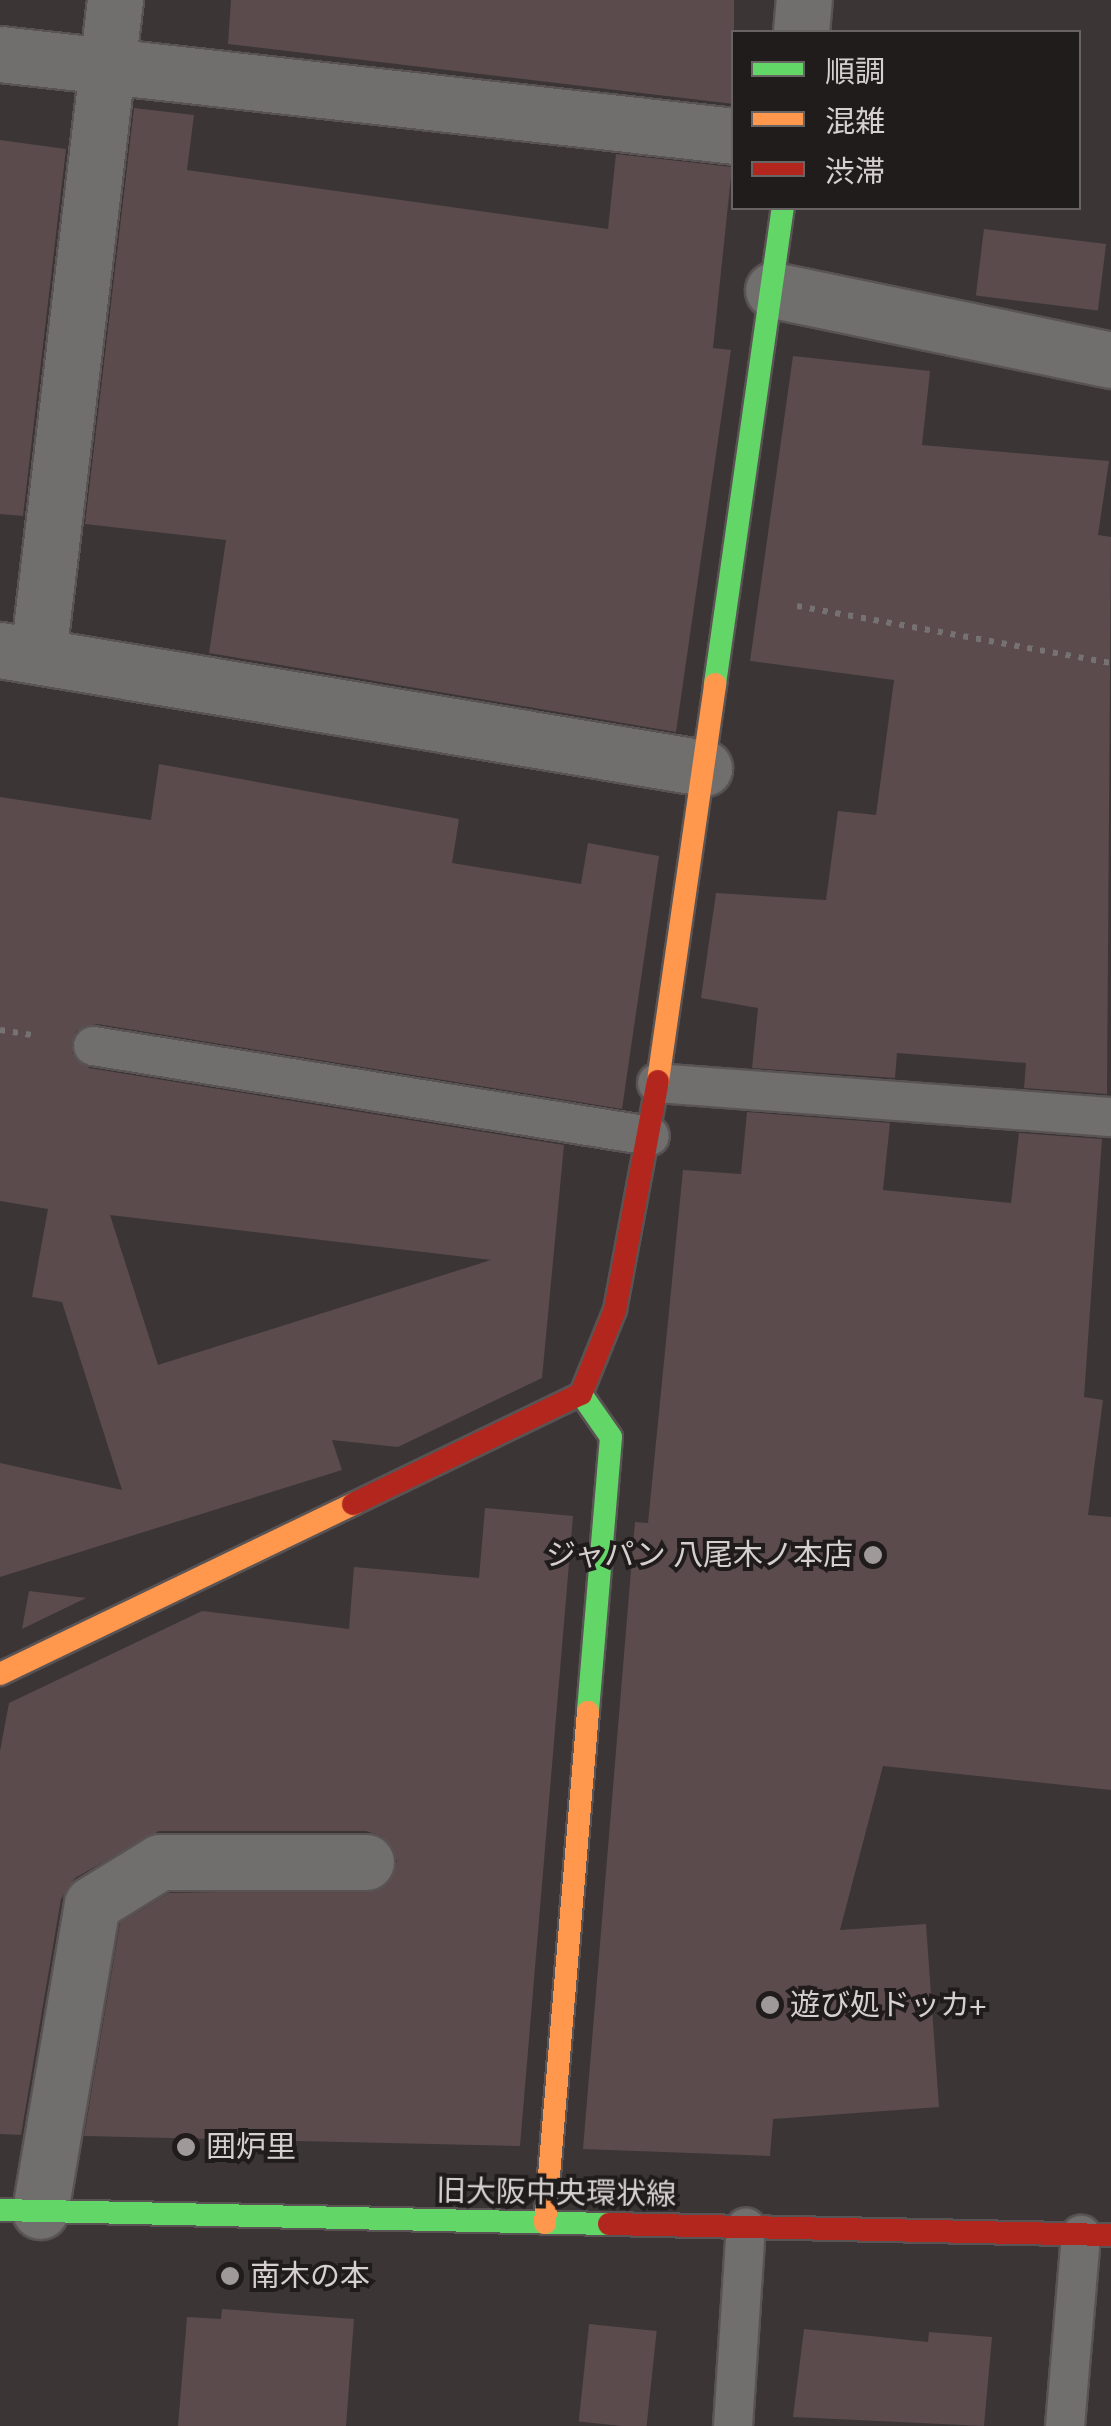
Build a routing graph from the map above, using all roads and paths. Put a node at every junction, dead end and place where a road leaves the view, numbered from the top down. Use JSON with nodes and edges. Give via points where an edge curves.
{"nodes":[{"id":1,"x":115,"y":0,"type":"edge"},
{"id":2,"x":804,"y":0,"type":"edge"},
{"id":3,"x":801,"y":30,"type":"edge"},
{"id":4,"x":0,"y":54,"type":"edge"},
{"id":5,"x":106,"y":68,"type":"junction"},
{"id":6,"x":731,"y":136,"type":"edge"},
{"id":7,"x":783,"y":210,"type":"edge"},
{"id":8,"x":774,"y":290,"type":"junction"},
{"id":9,"x":1111,"y":360,"type":"edge"},
{"id":10,"x":730,"y":594,"type":"junction"},
{"id":11,"x":19,"y":652,"type":"edge"},
{"id":12,"x":1111,"y":663,"type":"edge"},
{"id":13,"x":704,"y":768,"type":"junction"},
{"id":14,"x":93,"y":1046,"type":"dead end"},
{"id":15,"x":657,"y":1083,"type":"junction"},
{"id":16,"x":1111,"y":1117,"type":"edge"},
{"id":17,"x":650,"y":1136,"type":"junction"},
{"id":18,"x":581,"y":1394,"type":"junction"},
{"id":19,"x":0,"y":1674,"type":"edge"},
{"id":20,"x":366,"y":1862,"type":"dead end"},
{"id":21,"x":20,"y":2210,"type":"edge"},
{"id":22,"x":545,"y":2223,"type":"junction"},
{"id":23,"x":746,"y":2227,"type":"junction"},
{"id":24,"x":1096,"y":2235,"type":"edge"},
{"id":25,"x":734,"y":2426,"type":"edge"},
{"id":26,"x":1066,"y":2426,"type":"edge"}],
"edges":[{"from":1,"to":5,"type":"street"},
{"from":2,"to":3,"type":"street"},
{"from":4,"to":5,"type":"street"},
{"from":5,"to":6,"type":"street"},
{"from":5,"to":11,"type":"street"},
{"from":7,"to":8,"type":"street"},
{"from":8,"to":9,"type":"street"},
{"from":8,"to":10,"type":"street"},
{"from":10,"to":12,"type":"path"},
{"from":10,"to":13,"type":"street"},
{"from":11,"to":13,"type":"street"},
{"from":13,"to":15,"type":"street"},
{"from":14,"to":17,"type":"lane"},
{"from":15,"to":16,"type":"lane"},
{"from":15,"to":17,"type":"street"},
{"from":17,"to":18,"type":"street","via":[[615,1310]]},
{"from":18,"to":19,"type":"street"},
{"from":18,"to":22,"type":"street","via":[[612,1437]]},
{"from":20,"to":21,"type":"street","via":[[160,1862],[92,1904]]},
{"from":21,"to":22,"type":"street","name":"旧大阪中央環状線"},
{"from":22,"to":23,"type":"street","name":"旧大阪中央環状線"},
{"from":23,"to":24,"type":"street","name":"旧大阪中央環状線"},
{"from":23,"to":25,"type":"lane"},
{"from":24,"to":26,"type":"lane"}]}
